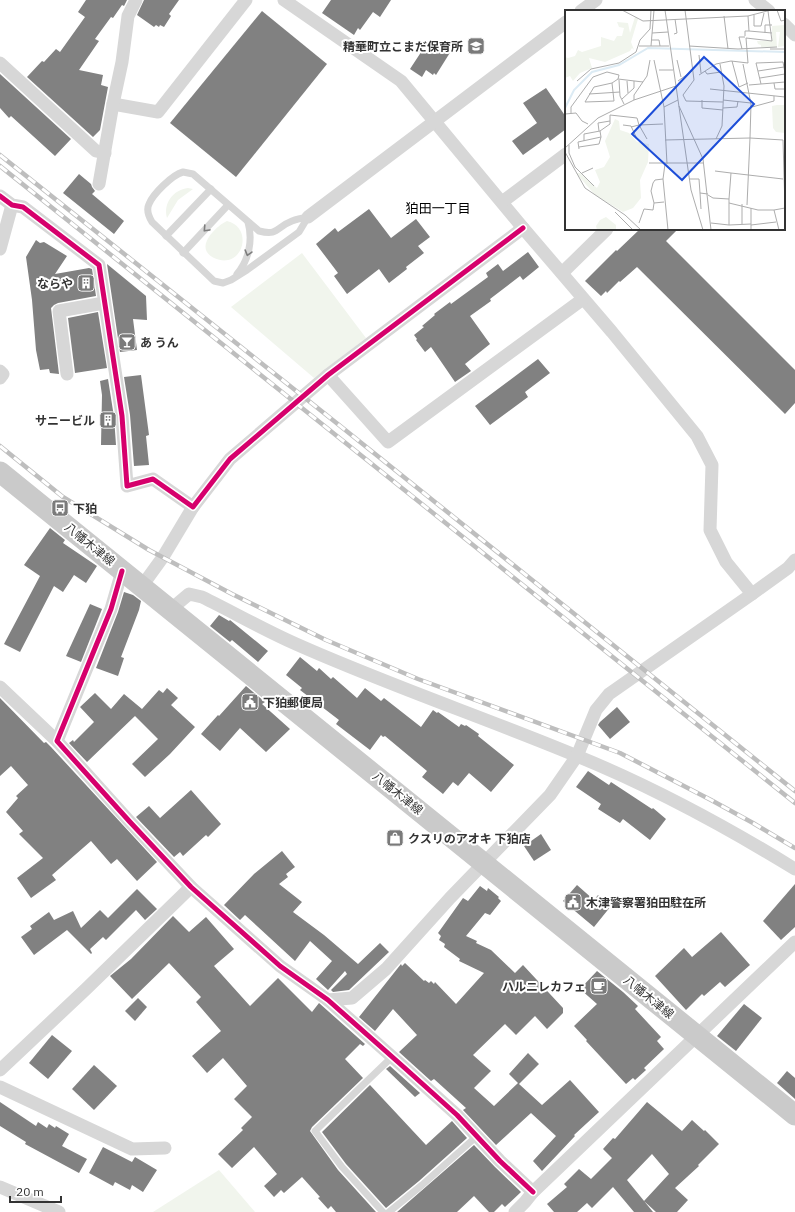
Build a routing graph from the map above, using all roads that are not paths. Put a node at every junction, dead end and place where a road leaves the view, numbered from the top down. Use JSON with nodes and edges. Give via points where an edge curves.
{"nodes":[{"id":1,"x":136,"y":0,"type":"edge"},
{"id":2,"x":246,"y":0,"type":"edge"},
{"id":3,"x":284,"y":0,"type":"edge"},
{"id":4,"x":596,"y":0,"type":"edge"},
{"id":5,"x":582,"y":10,"type":"edge"},
{"id":6,"x":565,"y":23,"type":"edge"},
{"id":7,"x":785,"y":25,"type":"edge"},
{"id":8,"x":795,"y":35,"type":"edge"},
{"id":9,"x":0,"y":63,"type":"edge"},
{"id":10,"x":113,"y":104,"type":"junction"},
{"id":11,"x":434,"y":121,"type":"junction"},
{"id":12,"x":105,"y":153,"type":"junction"},
{"id":13,"x":565,"y":155,"type":"edge"},
{"id":14,"x":99,"y":184,"type":"dead end"},
{"id":15,"x":210,"y":189,"type":"junction"},
{"id":16,"x":0,"y":196,"type":"edge"},
{"id":17,"x":502,"y":202,"type":"junction"},
{"id":18,"x":228,"y":204,"type":"junction"},
{"id":19,"x":12,"y":206,"type":"junction"},
{"id":20,"x":308,"y":217,"type":"junction"},
{"id":21,"x":248,"y":222,"type":"junction"},
{"id":22,"x":523,"y":228,"type":"junction"},
{"id":23,"x":606,"y":230,"type":"edge"},
{"id":24,"x":166,"y":236,"type":"junction"},
{"id":25,"x":0,"y":249,"type":"edge"},
{"id":26,"x":183,"y":253,"type":"junction"},
{"id":27,"x":562,"y":273,"type":"junction"},
{"id":28,"x":231,"y":280,"type":"junction"},
{"id":29,"x":583,"y":299,"type":"junction"},
{"id":30,"x":104,"y":302,"type":"junction"},
{"id":31,"x":0,"y":371,"type":"edge"},
{"id":32,"x":67,"y":374,"type":"dead end"},
{"id":33,"x":328,"y":375,"type":"junction"},
{"id":34,"x":0,"y":378,"type":"edge"},
{"id":35,"x":0,"y":472,"type":"edge"},
{"id":36,"x":193,"y":507,"type":"junction"},
{"id":37,"x":795,"y":560,"type":"edge"},
{"id":38,"x":122,"y":571,"type":"junction"},
{"id":39,"x":142,"y":586,"type":"junction"},
{"id":40,"x":752,"y":594,"type":"junction"},
{"id":41,"x":170,"y":610,"type":"junction"},
{"id":42,"x":0,"y":687,"type":"edge"},
{"id":43,"x":57,"y":741,"type":"junction"},
{"id":44,"x":577,"y":756,"type":"junction"},
{"id":45,"x":485,"y":864,"type":"junction"},
{"id":46,"x":795,"y":869,"type":"edge"},
{"id":47,"x":191,"y":887,"type":"junction"},
{"id":48,"x":795,"y":942,"type":"edge"},
{"id":49,"x":328,"y":1000,"type":"junction"},
{"id":50,"x":698,"y":1036,"type":"junction"},
{"id":51,"x":392,"y":1057,"type":"junction"},
{"id":52,"x":0,"y":1070,"type":"edge"},
{"id":53,"x":0,"y":1087,"type":"edge"},
{"id":54,"x":795,"y":1115,"type":"edge"},
{"id":55,"x":477,"y":1136,"type":"junction"},
{"id":56,"x":165,"y":1148,"type":"dead end"},
{"id":57,"x":0,"y":1187,"type":"edge"},
{"id":58,"x":533,"y":1192,"type":"junction"},
{"id":59,"x":518,"y":1211,"type":"edge"},
{"id":60,"x":59,"y":1212,"type":"edge"},
{"id":61,"x":383,"y":1212,"type":"edge"},
{"id":62,"x":389,"y":1212,"type":"edge"}],
"edges":[{"from":1,"to":10,"type":"street","via":[[128,16]]},
{"from":2,"to":10,"type":"street","via":[[158,112]]},
{"from":3,"to":11,"type":"street","via":[[401,80]]},
{"from":4,"to":5,"type":"street"},
{"from":6,"to":11,"type":"street"},
{"from":7,"to":8,"type":"street"},
{"from":9,"to":12,"type":"street","via":[[96,151]]},
{"from":10,"to":12,"type":"street"},
{"from":11,"to":17,"type":"street"},
{"from":11,"to":20,"type":"street"},
{"from":12,"to":14,"type":"street"},
{"from":13,"to":17,"type":"street"},
{"from":15,"to":18,"type":"lane"},
{"from":15,"to":24,"type":"lane"},
{"from":15,"to":24,"type":"lane","via":[[193,174],[183,172],[173,177],[156,194],[149,204],[148,215]]},
{"from":16,"to":19,"type":"street"},
{"from":17,"to":22,"type":"street"},
{"from":18,"to":21,"type":"lane"},
{"from":18,"to":26,"type":"lane","one_way":true},
{"from":19,"to":25,"type":"street"},
{"from":19,"to":30,"type":"street","via":[[23,208],[99,265]]},
{"from":20,"to":21,"type":"lane","via":[[290,222],[269,233],[259,231]]},
{"from":20,"to":28,"type":"lane","via":[[299,232]]},
{"from":21,"to":28,"type":"lane","one_way":true,"via":[[248,256]]},
{"from":22,"to":27,"type":"street"},
{"from":22,"to":33,"type":"street"},
{"from":23,"to":27,"type":"street"},
{"from":24,"to":26,"type":"lane"},
{"from":26,"to":28,"type":"lane","via":[[214,281],[222,283]]},
{"from":27,"to":29,"type":"street"},
{"from":29,"to":33,"type":"street","via":[[388,442]]},
{"from":29,"to":40,"type":"street","via":[[697,436],[712,465],[710,530],[726,562]]},
{"from":30,"to":32,"type":"street","via":[[59,311]]},
{"from":30,"to":36,"type":"street","via":[[122,416],[127,486],[153,479]]},
{"from":31,"to":34,"type":"street","via":[[4,374]]},
{"from":33,"to":36,"type":"street","via":[[230,459]]},
{"from":35,"to":38,"type":"main road","name":"八幡木津線"},
{"from":36,"to":39,"type":"street"},
{"from":37,"to":40,"type":"street"},
{"from":38,"to":39,"type":"main road","name":"八幡木津線"},
{"from":38,"to":43,"type":"street","via":[[111,609]]},
{"from":39,"to":41,"type":"main road","name":"八幡木津線"},
{"from":40,"to":44,"type":"street","via":[[609,694],[596,710]]},
{"from":41,"to":44,"type":"street","via":[[189,594],[202,597],[294,643],[343,664]]},
{"from":41,"to":45,"type":"main road","name":"八幡木津線"},
{"from":42,"to":43,"type":"street"},
{"from":43,"to":47,"type":"street"},
{"from":44,"to":45,"type":"street","via":[[550,795]]},
{"from":44,"to":46,"type":"street","via":[[678,802]]},
{"from":45,"to":49,"type":"street","via":[[386,969],[352,998]]},
{"from":45,"to":50,"type":"main road","name":"八幡木津線"},
{"from":47,"to":49,"type":"street","via":[[280,966]]},
{"from":47,"to":52,"type":"street"},
{"from":48,"to":50,"type":"street"},
{"from":49,"to":51,"type":"street"},
{"from":50,"to":54,"type":"main road","name":"八幡木津線"},
{"from":50,"to":58,"type":"street"},
{"from":51,"to":55,"type":"street"},
{"from":51,"to":61,"type":"lane","via":[[315,1131],[342,1167]]},
{"from":53,"to":56,"type":"street","via":[[132,1149]]},
{"from":55,"to":58,"type":"street"},
{"from":55,"to":62,"type":"lane"},
{"from":57,"to":60,"type":"street"},
{"from":58,"to":59,"type":"street"}]}
